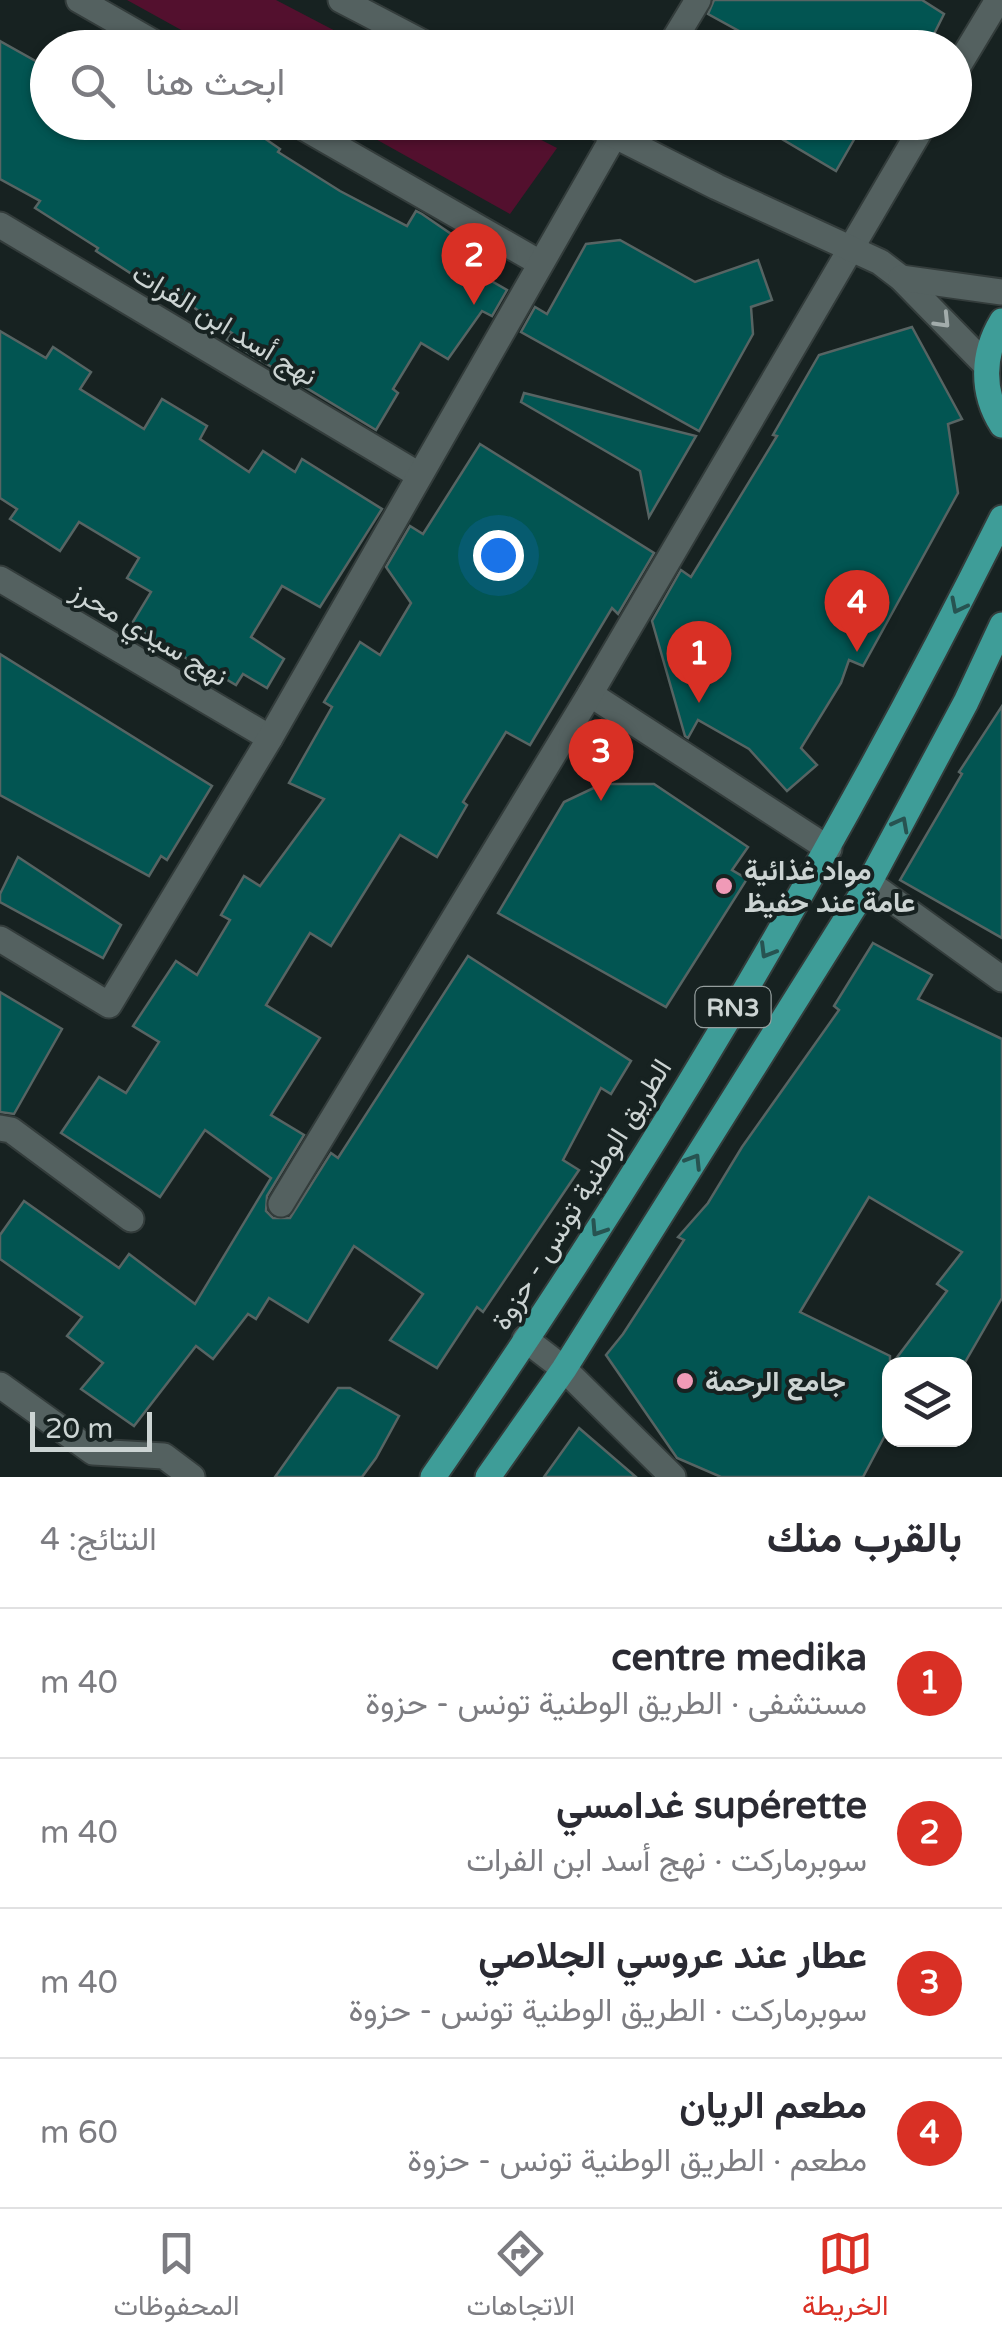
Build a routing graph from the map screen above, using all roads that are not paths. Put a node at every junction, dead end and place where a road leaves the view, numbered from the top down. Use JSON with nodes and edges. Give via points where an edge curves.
{"nodes":[{"id":1,"x":79,"y":0,"type":"edge"},
{"id":2,"x":341,"y":0,"type":"edge"},
{"id":3,"x":698,"y":0,"type":"edge"},
{"id":4,"x":998,"y":0,"type":"edge"},
{"id":5,"x":132,"y":30,"type":"edge"},
{"id":6,"x":398,"y":30,"type":"edge"},
{"id":7,"x":679,"y":30,"type":"edge"},
{"id":8,"x":972,"y":43,"type":"edge"},
{"id":9,"x":326,"y":140,"type":"edge"},
{"id":10,"x":612,"y":140,"type":"edge"},
{"id":11,"x":637,"y":140,"type":"edge"},
{"id":12,"x":914,"y":140,"type":"edge"},
{"id":13,"x":0,"y":225,"type":"edge"},
{"id":14,"x":850,"y":247,"type":"junction"},
{"id":15,"x":540,"y":262,"type":"junction"},
{"id":16,"x":901,"y":278,"type":"junction"},
{"id":17,"x":1002,"y":292,"type":"edge"},
{"id":18,"x":1002,"y":321,"type":"edge"},
{"id":19,"x":986,"y":364,"type":"junction"},
{"id":20,"x":1002,"y":425,"type":"edge"},
{"id":21,"x":419,"y":475,"type":"junction"},
{"id":22,"x":1002,"y":518,"type":"edge"},
{"id":23,"x":0,"y":579,"type":"edge"},
{"id":24,"x":1002,"y":625,"type":"edge"},
{"id":25,"x":590,"y":694,"type":"junction"},
{"id":26,"x":270,"y":738,"type":"junction"},
{"id":27,"x":829,"y":848,"type":"junction"},
{"id":28,"x":869,"y":883,"type":"junction"},
{"id":29,"x":0,"y":939,"type":"edge"},
{"id":30,"x":1002,"y":978,"type":"edge"},
{"id":31,"x":0,"y":1128,"type":"edge"},
{"id":32,"x":281,"y":1204,"type":"dead end"},
{"id":33,"x":131,"y":1219,"type":"dead end"},
{"id":34,"x":525,"y":1339,"type":"junction"},
{"id":35,"x":564,"y":1369,"type":"junction"},
{"id":36,"x":0,"y":1385,"type":"edge"},
{"id":37,"x":192,"y":1477,"type":"edge"},
{"id":38,"x":434,"y":1477,"type":"edge"},
{"id":39,"x":488,"y":1477,"type":"edge"},
{"id":40,"x":673,"y":1477,"type":"edge"}],
"edges":[{"from":1,"to":5,"type":"street"},
{"from":2,"to":6,"type":"street"},
{"from":3,"to":7,"type":"street"},
{"from":4,"to":8,"type":"street"},
{"from":9,"to":15,"type":"street"},
{"from":10,"to":15,"type":"street"},
{"from":11,"to":14,"type":"street","via":[[717,187]]},
{"from":12,"to":14,"type":"street"},
{"from":13,"to":21,"type":"street","name":"نهج أسد ابن الفرات"},
{"from":14,"to":16,"type":"street"},
{"from":14,"to":25,"type":"street"},
{"from":15,"to":21,"type":"street"},
{"from":16,"to":17,"type":"street"},
{"from":16,"to":19,"type":"street","one_way":true},
{"from":18,"to":19,"type":"main road"},
{"from":19,"to":20,"type":"main road","via":[[988,394]]},
{"from":21,"to":26,"type":"street"},
{"from":22,"to":27,"type":"main road","name":"الطريق الوطنية تونس - حزوة","number":"RN3","one_way":true},
{"from":23,"to":26,"type":"street","name":"نهج سيدي محرز"},
{"from":28,"to":24,"type":"main road","number":"RN3","one_way":true},
{"from":25,"to":27,"type":"street"},
{"from":25,"to":32,"type":"street"},
{"from":26,"to":29,"type":"street","via":[[109,1005]]},
{"from":27,"to":34,"type":"main road","name":"الطريق الوطنية تونس - حزوة","number":"RN3","one_way":true},
{"from":28,"to":30,"type":"street"},
{"from":35,"to":28,"type":"main road","number":"RN3","one_way":true},
{"from":31,"to":33,"type":"street"},
{"from":34,"to":35,"type":"street"},
{"from":34,"to":38,"type":"main road","name":"الطريق الوطنية تونس - حزوة","number":"RN3"},
{"from":35,"to":39,"type":"main road","number":"RN3"},
{"from":35,"to":40,"type":"street"},
{"from":36,"to":37,"type":"street","via":[[93,1452],[164,1456]]}]}
